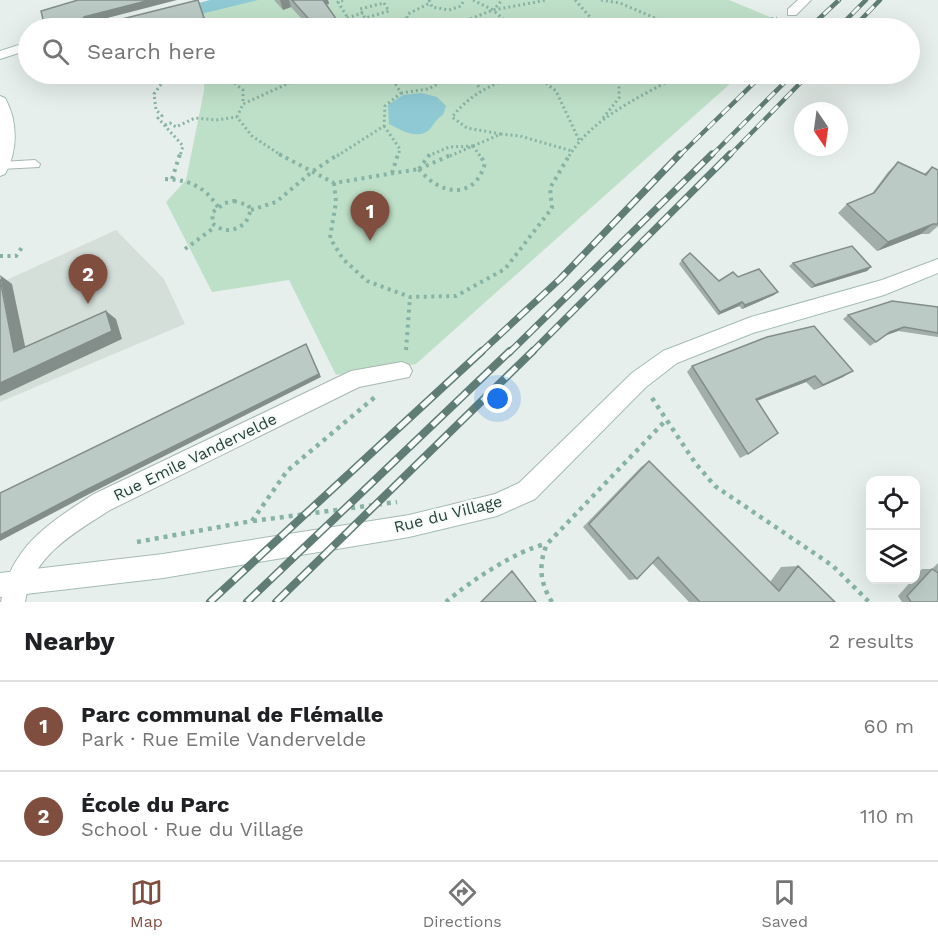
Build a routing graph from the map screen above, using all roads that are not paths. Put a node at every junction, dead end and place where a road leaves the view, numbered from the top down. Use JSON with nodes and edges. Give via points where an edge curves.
{"nodes":[{"id":1,"x":805,"y":0,"type":"edge"},
{"id":2,"x":792,"y":12,"type":"road end"},
{"id":3,"x":18,"y":49,"type":"edge"},
{"id":4,"x":0,"y":55,"type":"edge"},
{"id":5,"x":0,"y":101,"type":"edge"},
{"id":6,"x":35,"y":164,"type":"dead end"},
{"id":7,"x":1,"y":168,"type":"edge"},
{"id":8,"x":938,"y":266,"type":"edge"},
{"id":9,"x":402,"y":371,"type":"road end"},
{"id":10,"x":10,"y":590,"type":"edge"}],
"edges":[{"from":1,"to":2,"type":"street"},
{"from":3,"to":4,"type":"street"},
{"from":5,"to":7,"type":"street","via":[[6,112],[7,133]]},
{"from":6,"to":7,"type":"lane"},
{"from":8,"to":10,"type":"street","name":"Rue du Village","via":[[884,287],[752,325],[670,357],[639,380],[527,491],[497,505],[409,526]]},
{"from":9,"to":10,"type":"street","name":"Rue Emile Vandervelde","via":[[358,378],[102,502],[63,527],[30,557]]}]}
